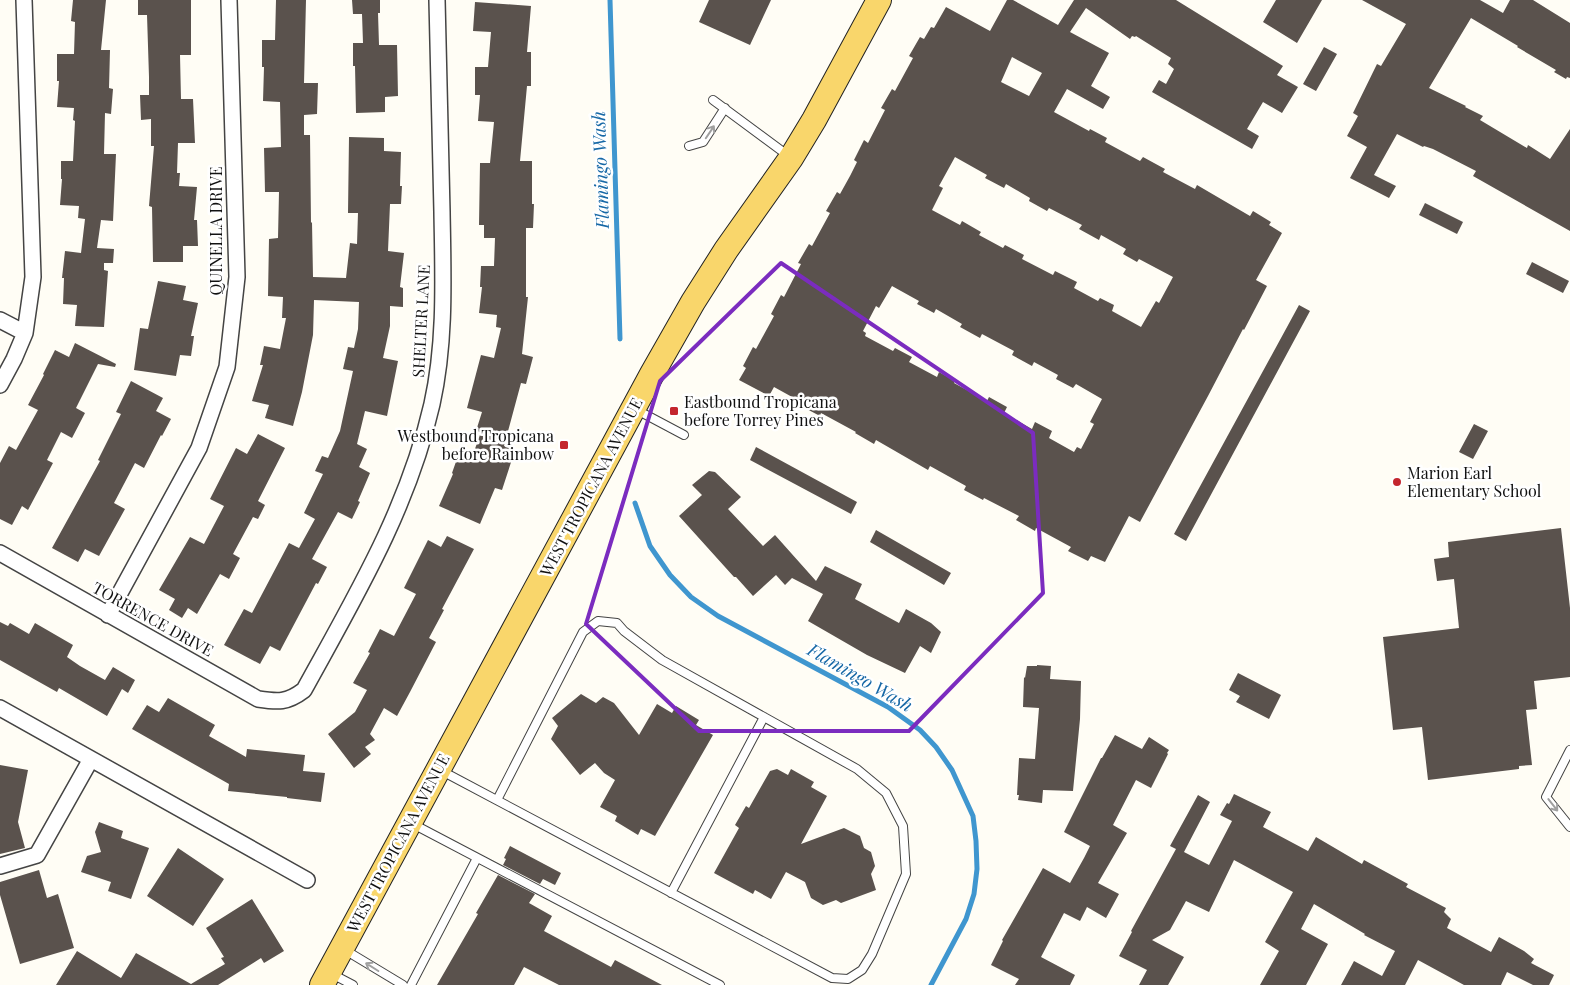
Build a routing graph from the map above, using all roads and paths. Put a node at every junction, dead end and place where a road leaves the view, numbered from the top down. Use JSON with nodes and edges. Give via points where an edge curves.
{"nodes":[{"id":1,"x":24,"y":0,"type":"edge"},
{"id":2,"x":228,"y":0,"type":"edge"},
{"id":3,"x":437,"y":0,"type":"edge"},
{"id":4,"x":879,"y":0,"type":"edge"},
{"id":5,"x":713,"y":100,"type":"dead end"},
{"id":6,"x":725,"y":108,"type":"junction"},
{"id":7,"x":689,"y":146,"type":"dead end"},
{"id":8,"x":791,"y":158,"type":"junction"},
{"id":9,"x":0,"y":320,"type":"edge"},
{"id":10,"x":25,"y":333,"type":"junction"},
{"id":11,"x":0,"y":385,"type":"edge"},
{"id":12,"x":633,"y":408,"type":"junction"},
{"id":13,"x":684,"y":435,"type":"dead end"},
{"id":14,"x":0,"y":553,"type":"edge"},
{"id":15,"x":108,"y":615,"type":"junction"},
{"id":16,"x":292,"y":698,"type":"joint"},
{"id":17,"x":0,"y":708,"type":"edge"},
{"id":18,"x":764,"y":717,"type":"junction"},
{"id":19,"x":1570,"y":750,"type":"edge"},
{"id":20,"x":91,"y":759,"type":"junction"},
{"id":21,"x":438,"y":769,"type":"junction"},
{"id":22,"x":497,"y":800,"type":"junction"},
{"id":23,"x":409,"y":822,"type":"junction"},
{"id":24,"x":1570,"y":827,"type":"edge"},
{"id":25,"x":477,"y":858,"type":"junction"},
{"id":26,"x":0,"y":866,"type":"edge"},
{"id":27,"x":307,"y":880,"type":"dead end"},
{"id":28,"x":672,"y":892,"type":"junction"},
{"id":29,"x":342,"y":948,"type":"junction"},
{"id":30,"x":325,"y":979,"type":"edge"},
{"id":31,"x":353,"y":985,"type":"edge"},
{"id":32,"x":403,"y":985,"type":"edge"},
{"id":33,"x":411,"y":985,"type":"edge"},
{"id":34,"x":720,"y":985,"type":"edge"}],
"edges":[{"from":1,"to":10,"type":"street","via":[[33,277]]},
{"from":2,"to":15,"type":"street","name":"QUINELLA DRIVE","via":[[237,277],[227,367],[199,448]]},
{"from":3,"to":16,"type":"street","name":"SHELTER LANE","via":[[443,291],[441,347],[432,403],[401,504],[372,566],[304,690]]},
{"from":4,"to":8,"type":"main road","name":"WEST TROPICANA AVENUE"},
{"from":5,"to":6,"type":"lane"},
{"from":7,"to":6,"type":"lane","one_way":true,"via":[[703,142]]},
{"from":6,"to":8,"type":"lane"},
{"from":8,"to":12,"type":"main road","name":"WEST TROPICANA AVENUE","via":[[693,302]]},
{"from":9,"to":10,"type":"street"},
{"from":10,"to":11,"type":"street"},
{"from":12,"to":13,"type":"lane"},
{"from":12,"to":21,"type":"main road","name":"WEST TROPICANA AVENUE"},
{"from":14,"to":15,"type":"street","name":"TORRENCE DRIVE"},
{"from":15,"to":16,"type":"street","name":"TORRENCE DRIVE","via":[[258,699],[276,702]]},
{"from":17,"to":20,"type":"street"},
{"from":18,"to":22,"type":"lane","via":[[662,660],[617,623],[598,620],[583,632]]},
{"from":18,"to":28,"type":"lane"},
{"from":18,"to":28,"type":"lane","via":[[858,769],[886,793],[903,826],[906,874],[872,954],[862,970],[848,979],[832,978]]},
{"from":19,"to":24,"type":"lane","one_way":true,"via":[[1546,797]]},
{"from":20,"to":26,"type":"street","via":[[37,855]]},
{"from":20,"to":27,"type":"street"},
{"from":21,"to":22,"type":"lane"},
{"from":21,"to":23,"type":"main road","name":"WEST TROPICANA AVENUE"},
{"from":22,"to":28,"type":"lane"},
{"from":23,"to":25,"type":"lane"},
{"from":23,"to":29,"type":"main road","name":"WEST TROPICANA AVENUE"},
{"from":25,"to":33,"type":"lane"},
{"from":25,"to":34,"type":"lane"},
{"from":29,"to":30,"type":"main road","name":"WEST TROPICANA AVENUE"},
{"from":32,"to":29,"type":"lane","one_way":true},
{"from":30,"to":31,"type":"lane"}]}
